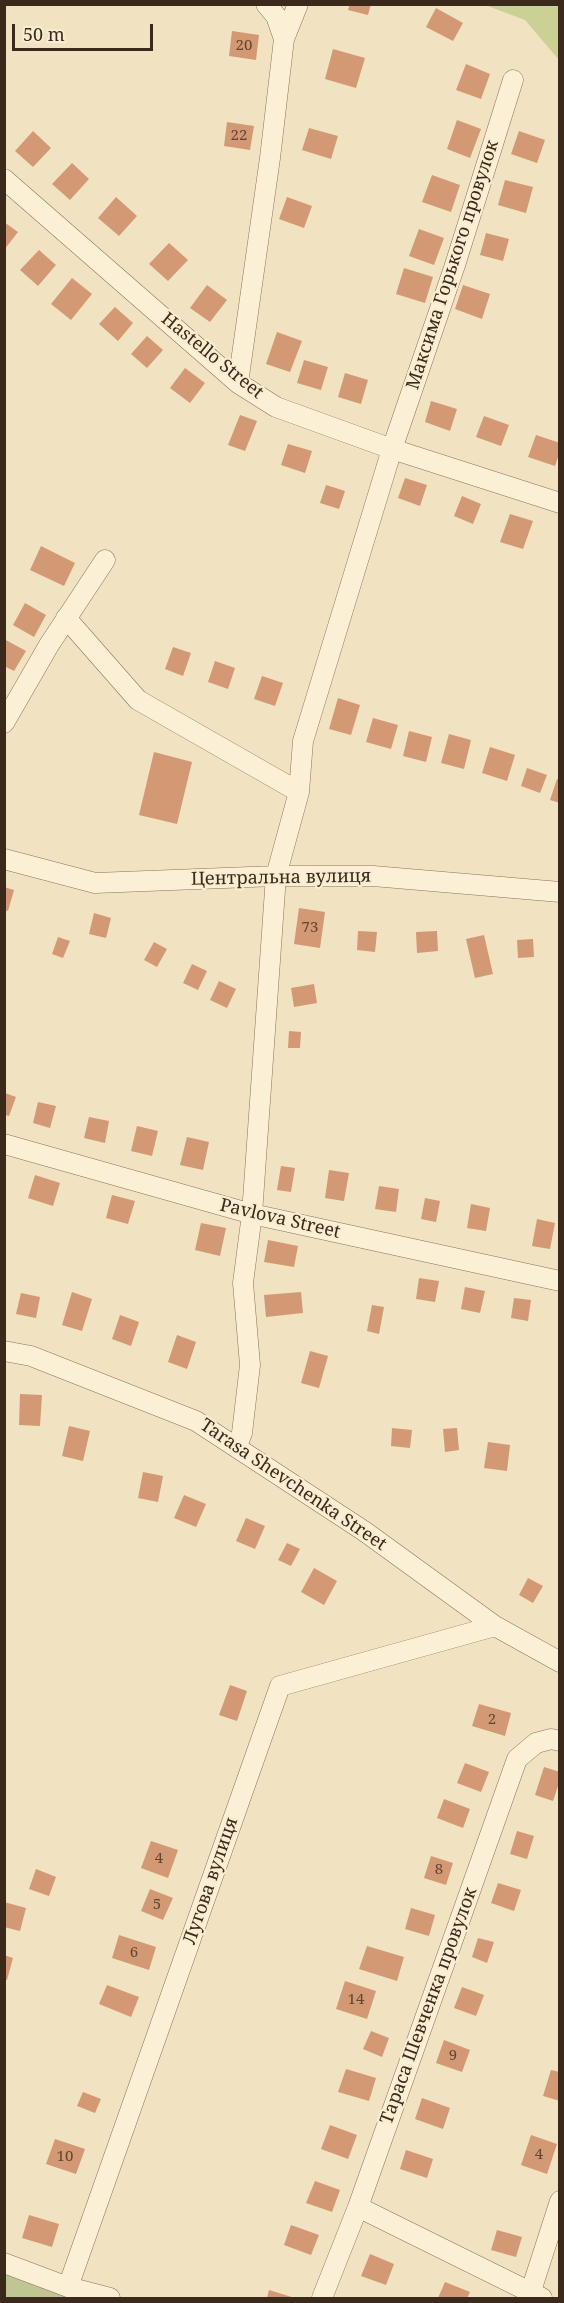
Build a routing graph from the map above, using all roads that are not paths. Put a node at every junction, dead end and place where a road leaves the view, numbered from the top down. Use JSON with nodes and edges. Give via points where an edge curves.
{"nodes":[{"id":1,"x":266,"y":4,"type":"edge"},
{"id":2,"x":298,"y":4,"type":"edge"},
{"id":3,"x":284,"y":39,"type":"junction"},
{"id":4,"x":513,"y":80,"type":"dead end"},
{"id":5,"x":4,"y":179,"type":"edge"},
{"id":6,"x":238,"y":383,"type":"junction"},
{"id":7,"x":392,"y":449,"type":"junction"},
{"id":8,"x":560,"y":503,"type":"edge"},
{"id":9,"x":105,"y":560,"type":"dead end"},
{"id":10,"x":66,"y":618,"type":"junction"},
{"id":11,"x":4,"y":723,"type":"edge"},
{"id":12,"x":299,"y":792,"type":"junction"},
{"id":13,"x":4,"y":859,"type":"edge"},
{"id":14,"x":276,"y":876,"type":"junction"},
{"id":15,"x":560,"y":892,"type":"edge"},
{"id":16,"x":4,"y":1144,"type":"edge"},
{"id":17,"x":252,"y":1214,"type":"junction"},
{"id":18,"x":560,"y":1281,"type":"edge"},
{"id":19,"x":4,"y":1352,"type":"edge"},
{"id":20,"x":237,"y":1446,"type":"junction"},
{"id":21,"x":495,"y":1626,"type":"junction"},
{"id":22,"x":560,"y":1662,"type":"edge"},
{"id":23,"x":560,"y":1741,"type":"edge"},
{"id":24,"x":560,"y":2200,"type":"edge"},
{"id":25,"x":358,"y":2206,"type":"junction"},
{"id":26,"x":4,"y":2263,"type":"edge"},
{"id":27,"x":68,"y":2287,"type":"junction"},
{"id":28,"x":536,"y":2296,"type":"edge"},
{"id":29,"x":110,"y":2298,"type":"edge"},
{"id":30,"x":322,"y":2298,"type":"edge"}],
"edges":[{"from":1,"to":3,"type":"street","via":[[276,16]]},
{"from":2,"to":3,"type":"street"},
{"from":3,"to":6,"type":"street"},
{"from":4,"to":7,"type":"street","name":"Максима Горького провулок"},
{"from":5,"to":6,"type":"street","name":"Hastello Street"},
{"from":6,"to":7,"type":"street","name":"Hastello Street","via":[[276,407]]},
{"from":7,"to":8,"type":"street","name":"Hastello Street"},
{"from":7,"to":12,"type":"street","name":"Максима Горького провулок","via":[[303,741]]},
{"from":9,"to":10,"type":"street"},
{"from":10,"to":11,"type":"street"},
{"from":10,"to":12,"type":"street","via":[[138,700]]},
{"from":12,"to":14,"type":"street","name":"Максима Горького провулок"},
{"from":13,"to":14,"type":"street","name":"Центральна вулиця","via":[[95,883]]},
{"from":14,"to":15,"type":"street","name":"Центральна вулиця","via":[[373,876]]},
{"from":14,"to":17,"type":"street","name":"Максима Горького провулок"},
{"from":16,"to":17,"type":"street","name":"Pavlova Street"},
{"from":17,"to":18,"type":"street","name":"Pavlova Street"},
{"from":17,"to":20,"type":"street","name":"Максима Горького провулок","via":[[243,1282],[250,1365]]},
{"from":19,"to":20,"type":"street","name":"Tarasa Shevchenka Street","via":[[31,1356],[196,1420]]},
{"from":20,"to":21,"type":"street","name":"Tarasa Shevchenka Street"},
{"from":21,"to":22,"type":"street","name":"Tarasa Shevchenka Street"},
{"from":21,"to":27,"type":"street","name":"Лугова вулиця","via":[[280,1686]]},
{"from":23,"to":25,"type":"street","name":"Тараса Шевченка провулок","via":[[536,1743],[517,1759]]},
{"from":24,"to":28,"type":"street"},
{"from":25,"to":28,"type":"street"},
{"from":25,"to":30,"type":"street","name":"Тараса Шевченка провулок"},
{"from":26,"to":27,"type":"street"},
{"from":27,"to":29,"type":"street"}]}
